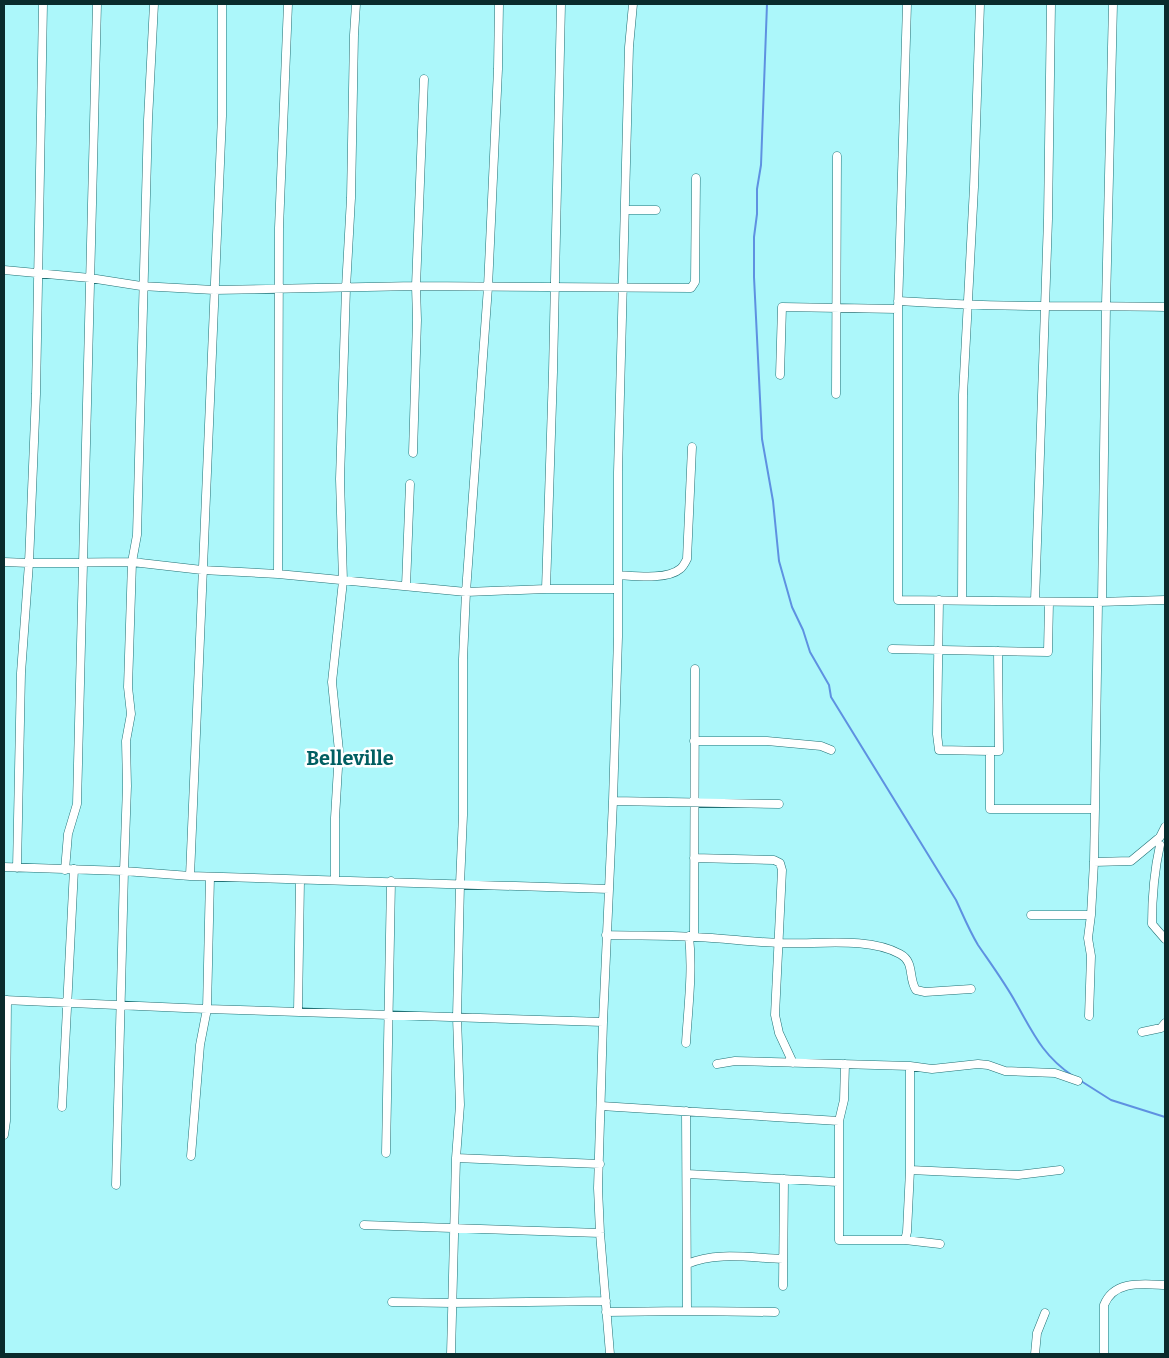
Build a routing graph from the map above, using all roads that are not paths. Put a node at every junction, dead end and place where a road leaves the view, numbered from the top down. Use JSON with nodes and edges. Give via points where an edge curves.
{"nodes":[{"id":1,"x":43,"y":4,"type":"edge"},
{"id":2,"x":97,"y":4,"type":"edge"},
{"id":3,"x":154,"y":4,"type":"edge"},
{"id":4,"x":222,"y":4,"type":"edge"},
{"id":5,"x":288,"y":4,"type":"edge"},
{"id":6,"x":356,"y":4,"type":"edge"},
{"id":7,"x":499,"y":4,"type":"edge"},
{"id":8,"x":561,"y":4,"type":"edge"},
{"id":9,"x":633,"y":4,"type":"edge"},
{"id":10,"x":907,"y":4,"type":"edge"},
{"id":11,"x":980,"y":4,"type":"edge"},
{"id":12,"x":1050,"y":4,"type":"edge"},
{"id":13,"x":1114,"y":4,"type":"edge"},
{"id":14,"x":424,"y":78,"type":"dead end"},
{"id":15,"x":837,"y":156,"type":"dead end"},
{"id":16,"x":696,"y":178,"type":"dead end"},
{"id":17,"x":625,"y":210,"type":"junction"},
{"id":18,"x":656,"y":210,"type":"dead end"},
{"id":19,"x":4,"y":270,"type":"edge"},
{"id":20,"x":39,"y":272,"type":"junction"},
{"id":21,"x":90,"y":278,"type":"junction"},
{"id":22,"x":144,"y":286,"type":"junction"},
{"id":23,"x":416,"y":286,"type":"junction"},
{"id":24,"x":554,"y":286,"type":"junction"},
{"id":25,"x":623,"y":286,"type":"junction"},
{"id":26,"x":488,"y":287,"type":"junction"},
{"id":27,"x":346,"y":288,"type":"junction"},
{"id":28,"x":279,"y":289,"type":"junction"},
{"id":29,"x":214,"y":290,"type":"junction"},
{"id":30,"x":898,"y":305,"type":"junction"},
{"id":31,"x":967,"y":305,"type":"junction"},
{"id":32,"x":1106,"y":305,"type":"junction"},
{"id":33,"x":1045,"y":306,"type":"junction"},
{"id":34,"x":837,"y":307,"type":"junction"},
{"id":35,"x":1165,"y":307,"type":"edge"},
{"id":36,"x":780,"y":375,"type":"dead end"},
{"id":37,"x":836,"y":394,"type":"dead end"},
{"id":38,"x":692,"y":448,"type":"dead end"},
{"id":39,"x":413,"y":453,"type":"dead end"},
{"id":40,"x":410,"y":484,"type":"dead end"},
{"id":41,"x":4,"y":562,"type":"edge"},
{"id":42,"x":84,"y":562,"type":"junction"},
{"id":43,"x":132,"y":562,"type":"junction"},
{"id":44,"x":29,"y":563,"type":"junction"},
{"id":45,"x":202,"y":570,"type":"junction"},
{"id":46,"x":278,"y":574,"type":"junction"},
{"id":47,"x":618,"y":575,"type":"junction"},
{"id":48,"x":343,"y":581,"type":"junction"},
{"id":49,"x":406,"y":586,"type":"junction"},
{"id":50,"x":546,"y":589,"type":"junction"},
{"id":51,"x":618,"y":589,"type":"junction"},
{"id":52,"x":466,"y":592,"type":"junction"},
{"id":53,"x":939,"y":600,"type":"junction"},
{"id":54,"x":962,"y":600,"type":"junction"},
{"id":55,"x":1165,"y":600,"type":"edge"},
{"id":56,"x":1035,"y":601,"type":"junction"},
{"id":57,"x":1049,"y":602,"type":"junction"},
{"id":58,"x":1100,"y":602,"type":"junction"},
{"id":59,"x":892,"y":649,"type":"dead end"},
{"id":60,"x":938,"y":649,"type":"junction"},
{"id":61,"x":998,"y":651,"type":"junction"},
{"id":62,"x":695,"y":669,"type":"dead end"},
{"id":63,"x":694,"y":741,"type":"junction"},
{"id":64,"x":831,"y":750,"type":"dead end"},
{"id":65,"x":990,"y":751,"type":"junction"},
{"id":66,"x":614,"y":801,"type":"junction"},
{"id":67,"x":694,"y":802,"type":"junction"},
{"id":68,"x":779,"y":804,"type":"dead end"},
{"id":69,"x":1095,"y":809,"type":"junction"},
{"id":70,"x":1165,"y":827,"type":"edge"},
{"id":71,"x":1159,"y":845,"type":"edge"},
{"id":72,"x":694,"y":858,"type":"junction"},
{"id":73,"x":1094,"y":862,"type":"junction"},
{"id":74,"x":4,"y":867,"type":"edge"},
{"id":75,"x":16,"y":868,"type":"junction"},
{"id":76,"x":74,"y":869,"type":"junction"},
{"id":77,"x":65,"y":870,"type":"junction"},
{"id":78,"x":124,"y":871,"type":"junction"},
{"id":79,"x":190,"y":876,"type":"junction"},
{"id":80,"x":210,"y":877,"type":"junction"},
{"id":81,"x":300,"y":880,"type":"junction"},
{"id":82,"x":335,"y":880,"type":"junction"},
{"id":83,"x":391,"y":882,"type":"junction"},
{"id":84,"x":460,"y":884,"type":"junction"},
{"id":85,"x":609,"y":889,"type":"junction"},
{"id":86,"x":1030,"y":914,"type":"dead end"},
{"id":87,"x":1091,"y":915,"type":"junction"},
{"id":88,"x":606,"y":935,"type":"junction"},
{"id":89,"x":691,"y":936,"type":"junction"},
{"id":90,"x":1165,"y":939,"type":"edge"},
{"id":91,"x":778,"y":943,"type":"junction"},
{"id":92,"x":971,"y":990,"type":"dead end"},
{"id":93,"x":5,"y":1000,"type":"edge"},
{"id":94,"x":66,"y":1002,"type":"junction"},
{"id":95,"x":120,"y":1005,"type":"junction"},
{"id":96,"x":207,"y":1009,"type":"junction"},
{"id":97,"x":298,"y":1012,"type":"junction"},
{"id":98,"x":390,"y":1015,"type":"junction"},
{"id":99,"x":1088,"y":1016,"type":"dead end"},
{"id":100,"x":457,"y":1017,"type":"junction"},
{"id":101,"x":603,"y":1022,"type":"junction"},
{"id":102,"x":1165,"y":1023,"type":"edge"},
{"id":103,"x":1142,"y":1032,"type":"dead end"},
{"id":104,"x":686,"y":1043,"type":"dead end"},
{"id":105,"x":793,"y":1063,"type":"junction"},
{"id":106,"x":717,"y":1064,"type":"dead end"},
{"id":107,"x":845,"y":1064,"type":"junction"},
{"id":108,"x":910,"y":1066,"type":"junction"},
{"id":109,"x":1078,"y":1082,"type":"dead end"},
{"id":110,"x":601,"y":1106,"type":"junction"},
{"id":111,"x":62,"y":1107,"type":"dead end"},
{"id":112,"x":686,"y":1111,"type":"junction"},
{"id":113,"x":839,"y":1121,"type":"junction"},
{"id":114,"x":4,"y":1135,"type":"edge"},
{"id":115,"x":386,"y":1153,"type":"dead end"},
{"id":116,"x":191,"y":1156,"type":"dead end"},
{"id":117,"x":456,"y":1158,"type":"junction"},
{"id":118,"x":600,"y":1164,"type":"junction"},
{"id":119,"x":910,"y":1170,"type":"junction"},
{"id":120,"x":1060,"y":1170,"type":"dead end"},
{"id":121,"x":687,"y":1174,"type":"junction"},
{"id":122,"x":784,"y":1179,"type":"junction"},
{"id":123,"x":838,"y":1182,"type":"junction"},
{"id":124,"x":116,"y":1185,"type":"dead end"},
{"id":125,"x":364,"y":1226,"type":"dead end"},
{"id":126,"x":455,"y":1228,"type":"junction"},
{"id":127,"x":600,"y":1233,"type":"junction"},
{"id":128,"x":905,"y":1240,"type":"junction"},
{"id":129,"x":940,"y":1244,"type":"dead end"},
{"id":130,"x":783,"y":1259,"type":"junction"},
{"id":131,"x":687,"y":1264,"type":"junction"},
{"id":132,"x":1165,"y":1285,"type":"edge"},
{"id":133,"x":783,"y":1286,"type":"dead end"},
{"id":134,"x":606,"y":1301,"type":"junction"},
{"id":135,"x":392,"y":1302,"type":"dead end"},
{"id":136,"x":452,"y":1304,"type":"junction"},
{"id":137,"x":687,"y":1311,"type":"junction"},
{"id":138,"x":606,"y":1312,"type":"junction"},
{"id":139,"x":775,"y":1312,"type":"dead end"},
{"id":140,"x":1044,"y":1313,"type":"dead end"},
{"id":141,"x":451,"y":1354,"type":"edge"},
{"id":142,"x":610,"y":1354,"type":"edge"},
{"id":143,"x":1035,"y":1354,"type":"edge"},
{"id":144,"x":1104,"y":1354,"type":"edge"}],
"edges":[{"from":1,"to":20,"type":"street"},
{"from":2,"to":21,"type":"street"},
{"from":3,"to":22,"type":"street"},
{"from":4,"to":29,"type":"street","via":[[222,116]]},
{"from":5,"to":28,"type":"street"},
{"from":6,"to":27,"type":"street"},
{"from":7,"to":26,"type":"street"},
{"from":8,"to":24,"type":"street"},
{"from":9,"to":17,"type":"street"},
{"from":10,"to":30,"type":"street"},
{"from":11,"to":31,"type":"street"},
{"from":12,"to":33,"type":"street"},
{"from":13,"to":32,"type":"street"},
{"from":14,"to":23,"type":"street"},
{"from":15,"to":34,"type":"street"},
{"from":16,"to":25,"type":"street","via":[[695,282],[691,288]]},
{"from":17,"to":18,"type":"street"},
{"from":17,"to":25,"type":"street"},
{"from":19,"to":20,"type":"street"},
{"from":20,"to":21,"type":"street"},
{"from":20,"to":44,"type":"street"},
{"from":21,"to":22,"type":"street"},
{"from":21,"to":42,"type":"street"},
{"from":22,"to":29,"type":"street"},
{"from":22,"to":43,"type":"street","via":[[137,536]]},
{"from":23,"to":26,"type":"street"},
{"from":23,"to":27,"type":"street"},
{"from":23,"to":39,"type":"street","via":[[418,320]]},
{"from":24,"to":25,"type":"street"},
{"from":24,"to":26,"type":"street"},
{"from":24,"to":50,"type":"street"},
{"from":25,"to":47,"type":"street"},
{"from":26,"to":52,"type":"street"},
{"from":27,"to":28,"type":"street"},
{"from":27,"to":48,"type":"street","via":[[340,479]]},
{"from":28,"to":29,"type":"street"},
{"from":28,"to":46,"type":"street"},
{"from":29,"to":45,"type":"street"},
{"from":30,"to":31,"type":"street"},
{"from":30,"to":34,"type":"street"},
{"from":30,"to":53,"type":"street","via":[[898,600]]},
{"from":31,"to":33,"type":"street"},
{"from":31,"to":54,"type":"street"},
{"from":32,"to":33,"type":"street"},
{"from":32,"to":35,"type":"street"},
{"from":32,"to":58,"type":"street"},
{"from":33,"to":56,"type":"street"},
{"from":34,"to":36,"type":"street","via":[[782,307]]},
{"from":34,"to":37,"type":"street"},
{"from":38,"to":47,"type":"street","via":[[687,560],[681,568],[664,576]]},
{"from":40,"to":49,"type":"street"},
{"from":41,"to":44,"type":"street"},
{"from":42,"to":43,"type":"street"},
{"from":42,"to":44,"type":"street"},
{"from":42,"to":77,"type":"street","via":[[77,804],[68,834]]},
{"from":43,"to":45,"type":"street"},
{"from":43,"to":78,"type":"street","via":[[128,687],[131,714],[126,741],[128,786]]},
{"from":44,"to":75,"type":"street","via":[[21,673]]},
{"from":45,"to":46,"type":"street"},
{"from":45,"to":79,"type":"street"},
{"from":46,"to":48,"type":"street"},
{"from":47,"to":51,"type":"street"},
{"from":48,"to":49,"type":"street"},
{"from":48,"to":82,"type":"street","via":[[332,682],[339,751]]},
{"from":49,"to":52,"type":"street"},
{"from":50,"to":51,"type":"street"},
{"from":50,"to":52,"type":"street"},
{"from":51,"to":66,"type":"street"},
{"from":52,"to":84,"type":"street","via":[[462,704],[464,815]]},
{"from":53,"to":54,"type":"street"},
{"from":53,"to":60,"type":"street"},
{"from":54,"to":56,"type":"street"},
{"from":55,"to":58,"type":"street"},
{"from":56,"to":57,"type":"street"},
{"from":57,"to":58,"type":"street"},
{"from":57,"to":61,"type":"street","via":[[1048,652]]},
{"from":58,"to":69,"type":"street"},
{"from":59,"to":60,"type":"street"},
{"from":60,"to":61,"type":"street"},
{"from":60,"to":65,"type":"street","via":[[937,734],[940,750]]},
{"from":61,"to":65,"type":"street","via":[[999,750]]},
{"from":62,"to":63,"type":"street"},
{"from":63,"to":64,"type":"street","via":[[767,741],[821,746]]},
{"from":63,"to":67,"type":"street"},
{"from":65,"to":69,"type":"street","via":[[990,809]]},
{"from":66,"to":67,"type":"street"},
{"from":66,"to":85,"type":"street"},
{"from":67,"to":68,"type":"street"},
{"from":67,"to":72,"type":"street"},
{"from":69,"to":73,"type":"street"},
{"from":70,"to":71,"type":"street"},
{"from":71,"to":73,"type":"street","via":[[1131,861]]},
{"from":71,"to":90,"type":"street","via":[[1152,893],[1152,924]]},
{"from":72,"to":89,"type":"street"},
{"from":72,"to":91,"type":"street","via":[[774,860],[780,863]]},
{"from":73,"to":87,"type":"street"},
{"from":74,"to":75,"type":"street"},
{"from":75,"to":77,"type":"street"},
{"from":76,"to":77,"type":"street"},
{"from":76,"to":78,"type":"street"},
{"from":76,"to":94,"type":"street"},
{"from":78,"to":79,"type":"street"},
{"from":78,"to":95,"type":"street"},
{"from":79,"to":80,"type":"street"},
{"from":80,"to":81,"type":"street"},
{"from":80,"to":96,"type":"street"},
{"from":81,"to":82,"type":"street"},
{"from":81,"to":97,"type":"street"},
{"from":82,"to":83,"type":"street"},
{"from":83,"to":84,"type":"street"},
{"from":83,"to":98,"type":"street"},
{"from":84,"to":85,"type":"street"},
{"from":84,"to":100,"type":"street"},
{"from":85,"to":88,"type":"street"},
{"from":86,"to":87,"type":"street"},
{"from":87,"to":99,"type":"street"},
{"from":88,"to":89,"type":"street"},
{"from":88,"to":101,"type":"street"},
{"from":89,"to":91,"type":"street"},
{"from":89,"to":104,"type":"street"},
{"from":91,"to":92,"type":"street","via":[[880,947],[901,954],[908,961],[916,990]]},
{"from":91,"to":105,"type":"street","via":[[776,1015],[779,1032]]},
{"from":93,"to":94,"type":"street"},
{"from":93,"to":114,"type":"street"},
{"from":94,"to":95,"type":"street"},
{"from":94,"to":111,"type":"street"},
{"from":95,"to":96,"type":"street"},
{"from":95,"to":124,"type":"street"},
{"from":96,"to":97,"type":"street"},
{"from":96,"to":116,"type":"street","via":[[200,1045]]},
{"from":97,"to":98,"type":"street"},
{"from":98,"to":100,"type":"street"},
{"from":98,"to":115,"type":"street"},
{"from":100,"to":101,"type":"street"},
{"from":100,"to":117,"type":"street","via":[[460,1105]]},
{"from":101,"to":110,"type":"street"},
{"from":102,"to":103,"type":"street","via":[[1161,1028]]},
{"from":105,"to":106,"type":"street","via":[[735,1061]]},
{"from":105,"to":107,"type":"street"},
{"from":107,"to":108,"type":"street"},
{"from":107,"to":113,"type":"street","via":[[844,1100]]},
{"from":108,"to":109,"type":"street","via":[[932,1069],[978,1064],[1005,1071],[1055,1074]]},
{"from":108,"to":119,"type":"street"},
{"from":110,"to":112,"type":"street"},
{"from":110,"to":118,"type":"street"},
{"from":112,"to":113,"type":"street"},
{"from":112,"to":121,"type":"street"},
{"from":113,"to":123,"type":"street"},
{"from":117,"to":118,"type":"street"},
{"from":117,"to":126,"type":"street"},
{"from":118,"to":127,"type":"street"},
{"from":119,"to":120,"type":"street","via":[[1018,1175]]},
{"from":119,"to":128,"type":"street"},
{"from":121,"to":122,"type":"street"},
{"from":121,"to":131,"type":"street"},
{"from":122,"to":123,"type":"street"},
{"from":122,"to":130,"type":"street"},
{"from":123,"to":128,"type":"street","via":[[839,1240]]},
{"from":125,"to":126,"type":"street"},
{"from":126,"to":127,"type":"street"},
{"from":126,"to":136,"type":"street"},
{"from":127,"to":134,"type":"street"},
{"from":128,"to":129,"type":"street"},
{"from":130,"to":131,"type":"street","via":[[712,1257]]},
{"from":130,"to":133,"type":"street"},
{"from":131,"to":137,"type":"street"},
{"from":132,"to":144,"type":"street","via":[[1130,1284],[1106,1299]]},
{"from":134,"to":136,"type":"street"},
{"from":134,"to":138,"type":"street"},
{"from":135,"to":136,"type":"street"},
{"from":136,"to":141,"type":"street"},
{"from":137,"to":138,"type":"street"},
{"from":137,"to":139,"type":"street"},
{"from":138,"to":142,"type":"street"},
{"from":140,"to":143,"type":"street","via":[[1037,1333]]}]}
